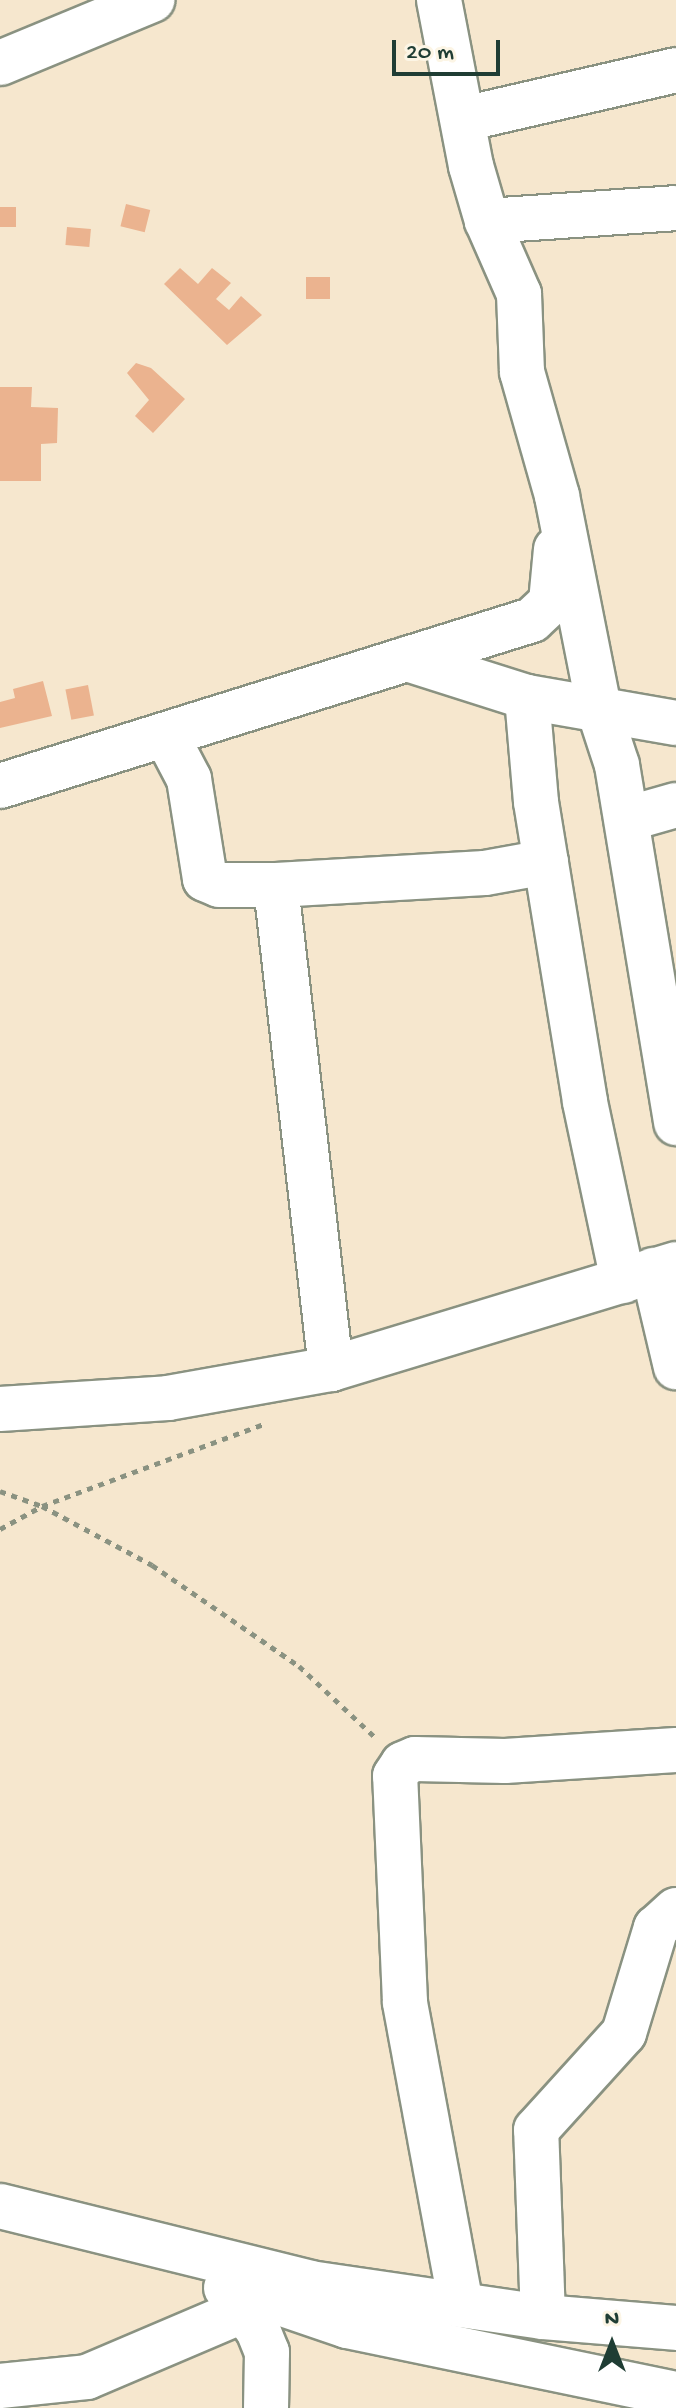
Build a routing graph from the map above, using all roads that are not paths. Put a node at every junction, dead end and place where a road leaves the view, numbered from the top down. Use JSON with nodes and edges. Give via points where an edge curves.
{"nodes":[{"id":1,"x":152,"y":0,"type":"edge"},
{"id":2,"x":439,"y":0,"type":"edge"},
{"id":3,"x":0,"y":63,"type":"edge"},
{"id":4,"x":676,"y":70,"type":"edge"},
{"id":5,"x":464,"y":119,"type":"junction"},
{"id":6,"x":676,"y":208,"type":"edge"},
{"id":7,"x":487,"y":221,"type":"junction"},
{"id":8,"x":557,"y":496,"type":"junction"},
{"id":9,"x":407,"y":659,"type":"junction"},
{"id":10,"x":527,"y":697,"type":"junction"},
{"id":11,"x":600,"y":713,"type":"junction"},
{"id":12,"x":676,"y":723,"type":"edge"},
{"id":13,"x":166,"y":735,"type":"junction"},
{"id":14,"x":0,"y":786,"type":"edge"},
{"id":15,"x":676,"y":805,"type":"edge"},
{"id":16,"x":627,"y":819,"type":"junction"},
{"id":17,"x":546,"y":862,"type":"junction"},
{"id":18,"x":276,"y":885,"type":"junction"},
{"id":19,"x":676,"y":1123,"type":"edge"},
{"id":20,"x":651,"y":1272,"type":"edge"},
{"id":21,"x":676,"y":1367,"type":"edge"},
{"id":22,"x":331,"y":1369,"type":"junction"},
{"id":23,"x":0,"y":1409,"type":"edge"},
{"id":24,"x":676,"y":1750,"type":"edge"},
{"id":25,"x":676,"y":1910,"type":"edge"},
{"id":26,"x":0,"y":2206,"type":"edge"},
{"id":27,"x":183,"y":2255,"type":"junction"},
{"id":28,"x":234,"y":2297,"type":"junction"},
{"id":29,"x":461,"y":2305,"type":"junction"},
{"id":30,"x":543,"y":2317,"type":"junction"},
{"id":31,"x":676,"y":2328,"type":"edge"},
{"id":32,"x":0,"y":2386,"type":"edge"},
{"id":33,"x":676,"y":2394,"type":"edge"},
{"id":34,"x":266,"y":2408,"type":"edge"}],
"edges":[{"from":1,"to":3,"type":"street"},
{"from":2,"to":5,"type":"street"},
{"from":4,"to":5,"type":"street"},
{"from":5,"to":7,"type":"street"},
{"from":6,"to":7,"type":"street"},
{"from":7,"to":8,"type":"street","via":[[519,294],[522,372]]},
{"from":8,"to":9,"type":"street","via":[[555,589],[545,610],[532,620]]},
{"from":8,"to":11,"type":"street"},
{"from":9,"to":10,"type":"street"},
{"from":9,"to":13,"type":"street"},
{"from":10,"to":11,"type":"street"},
{"from":10,"to":17,"type":"street"},
{"from":11,"to":12,"type":"street"},
{"from":11,"to":16,"type":"street"},
{"from":13,"to":14,"type":"street"},
{"from":13,"to":18,"type":"street","via":[[189,779],[205,879],[219,885]]},
{"from":15,"to":16,"type":"street"},
{"from":16,"to":19,"type":"street"},
{"from":17,"to":18,"type":"street","via":[[485,873]]},
{"from":17,"to":20,"type":"street","via":[[585,1102]]},
{"from":18,"to":22,"type":"street"},
{"from":20,"to":21,"type":"street"},
{"from":20,"to":22,"type":"street"},
{"from":22,"to":23,"type":"street","via":[[168,1398]]},
{"from":24,"to":29,"type":"street","via":[[403,1764],[395,1776],[405,2002]]},
{"from":25,"to":30,"type":"street","via":[[656,1928],[624,2033],[536,2130]]},
{"from":26,"to":27,"type":"street"},
{"from":27,"to":28,"type":"street"},
{"from":27,"to":29,"type":"street","via":[[310,2283]]},
{"from":28,"to":32,"type":"street","via":[[87,2377]]},
{"from":28,"to":33,"type":"street","via":[[347,2326]]},
{"from":28,"to":34,"type":"street","via":[[267,2352]]},
{"from":29,"to":30,"type":"street"},
{"from":30,"to":31,"type":"street"}]}
